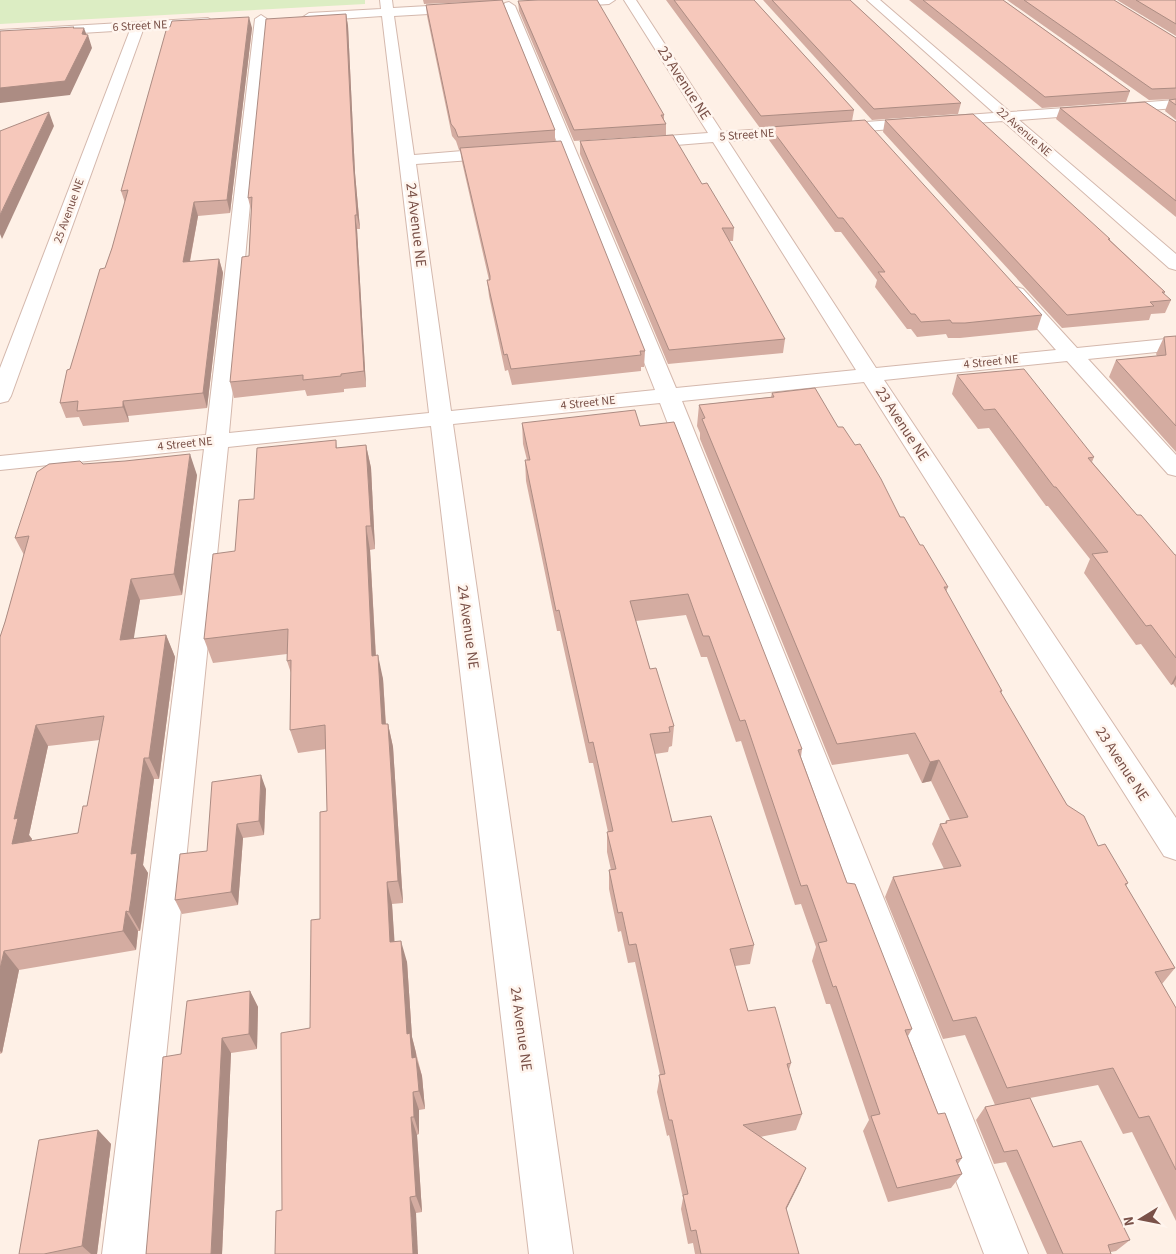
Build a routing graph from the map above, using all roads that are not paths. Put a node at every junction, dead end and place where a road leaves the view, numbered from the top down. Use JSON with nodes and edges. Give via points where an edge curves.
{"nodes":[{"id":1,"x":609,"y":0,"type":"edge"},
{"id":2,"x":630,"y":0,"type":"edge"},
{"id":3,"x":873,"y":0,"type":"edge"},
{"id":4,"x":549,"y":3,"type":"edge"},
{"id":5,"x":386,"y":6,"type":"edge"},
{"id":6,"x":509,"y":6,"type":"dead end"},
{"id":7,"x":471,"y":8,"type":"edge"},
{"id":8,"x":300,"y":17,"type":"edge"},
{"id":9,"x":261,"y":19,"type":"dead end"},
{"id":10,"x":224,"y":21,"type":"edge"},
{"id":11,"x":138,"y":26,"type":"junction"},
{"id":12,"x":0,"y":34,"type":"edge"},
{"id":13,"x":1130,"y":96,"type":"edge"},
{"id":14,"x":1176,"y":104,"type":"edge"},
{"id":15,"x":1145,"y":106,"type":"junction"},
{"id":16,"x":1006,"y":117,"type":"junction"},
{"id":17,"x":1161,"y":118,"type":"edge"},
{"id":18,"x":860,"y":120,"type":"junction"},
{"id":19,"x":719,"y":137,"type":"junction"},
{"id":20,"x":879,"y":140,"type":"edge"},
{"id":21,"x":626,"y":144,"type":"edge"},
{"id":22,"x":510,"y":153,"type":"edge"},
{"id":23,"x":408,"y":160,"type":"junction"},
{"id":24,"x":1176,"y":264,"type":"edge"},
{"id":25,"x":1002,"y":278,"type":"edge"},
{"id":26,"x":1176,"y":344,"type":"edge"},
{"id":27,"x":1070,"y":354,"type":"junction"},
{"id":28,"x":870,"y":374,"type":"junction"},
{"id":29,"x":668,"y":395,"type":"junction"},
{"id":30,"x":0,"y":396,"type":"edge"},
{"id":31,"x":440,"y":418,"type":"junction"},
{"id":32,"x":216,"y":441,"type":"junction"},
{"id":33,"x":0,"y":463,"type":"edge"},
{"id":34,"x":1176,"y":470,"type":"edge"},
{"id":35,"x":1176,"y":846,"type":"edge"},
{"id":36,"x":124,"y":1254,"type":"edge"},
{"id":37,"x":551,"y":1254,"type":"edge"},
{"id":38,"x":1006,"y":1254,"type":"edge"}],
"edges":[{"from":1,"to":4,"type":"street"},
{"from":2,"to":19,"type":"street","name":"23 Avenue NE"},
{"from":3,"to":16,"type":"street","name":"22 Avenue NE"},
{"from":5,"to":7,"type":"street"},
{"from":5,"to":8,"type":"street"},
{"from":5,"to":23,"type":"street","name":"24 Avenue NE"},
{"from":6,"to":29,"type":"street"},
{"from":9,"to":32,"type":"street"},
{"from":10,"to":11,"type":"street","name":"6 Street NE"},
{"from":11,"to":12,"type":"street","name":"6 Street NE"},
{"from":11,"to":30,"type":"street","name":"25 Avenue NE"},
{"from":13,"to":15,"type":"street"},
{"from":14,"to":15,"type":"street","name":"5 Street NE"},
{"from":15,"to":16,"type":"street","name":"5 Street NE"},
{"from":15,"to":17,"type":"street"},
{"from":16,"to":18,"type":"street","name":"5 Street NE"},
{"from":16,"to":24,"type":"street","name":"22 Avenue NE"},
{"from":18,"to":19,"type":"street","name":"5 Street NE"},
{"from":18,"to":20,"type":"street"},
{"from":19,"to":21,"type":"street","name":"5 Street NE"},
{"from":19,"to":28,"type":"street","name":"23 Avenue NE"},
{"from":22,"to":23,"type":"street"},
{"from":23,"to":31,"type":"street","name":"24 Avenue NE"},
{"from":25,"to":27,"type":"street"},
{"from":26,"to":27,"type":"street","name":"4 Street NE"},
{"from":27,"to":28,"type":"street","name":"4 Street NE"},
{"from":27,"to":34,"type":"street"},
{"from":28,"to":29,"type":"street","name":"4 Street NE"},
{"from":28,"to":35,"type":"street","name":"23 Avenue NE"},
{"from":29,"to":31,"type":"street","name":"4 Street NE"},
{"from":29,"to":38,"type":"street"},
{"from":31,"to":32,"type":"street","name":"4 Street NE"},
{"from":31,"to":37,"type":"street","name":"24 Avenue NE"},
{"from":32,"to":33,"type":"street","name":"4 Street NE"},
{"from":32,"to":36,"type":"street"}]}
